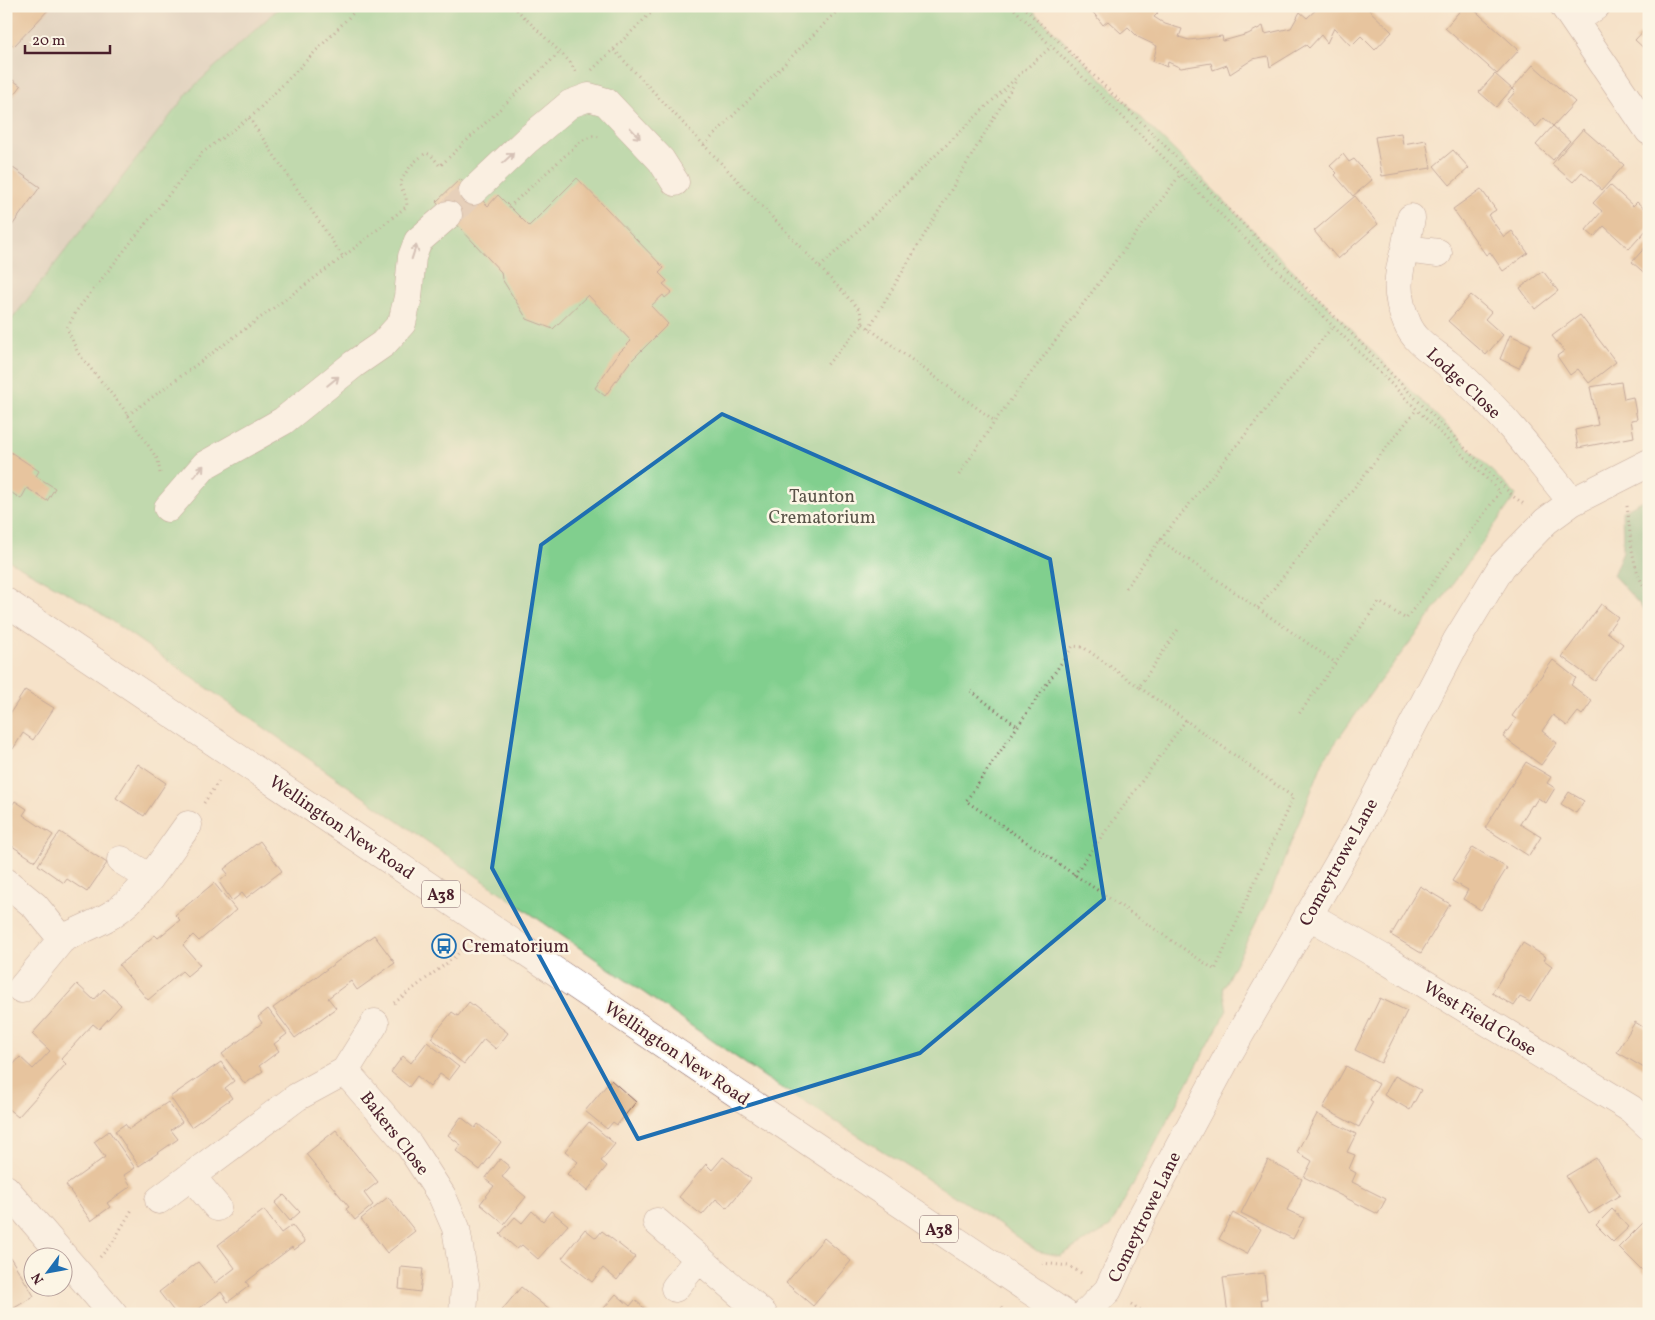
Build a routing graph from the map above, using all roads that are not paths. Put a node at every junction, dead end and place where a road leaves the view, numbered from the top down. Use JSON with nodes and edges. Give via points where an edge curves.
{"nodes":[{"id":1,"x":1578,"y":11,"type":"edge"},
{"id":2,"x":1649,"y":131,"type":"edge"},
{"id":3,"x":675,"y":182,"type":"dead end"},
{"id":4,"x":472,"y":191,"type":"tunnel mouth"},
{"id":5,"x":448,"y":215,"type":"tunnel mouth"},
{"id":6,"x":1411,"y":218,"type":"dead end"},
{"id":7,"x":1405,"y":249,"type":"junction"},
{"id":8,"x":1438,"y":254,"type":"dead end"},
{"id":9,"x":1649,"y":463,"type":"edge"},
{"id":10,"x":1572,"y":502,"type":"junction"},
{"id":11,"x":168,"y":508,"type":"road end"},
{"id":12,"x":6,"y":602,"type":"edge"},
{"id":13,"x":188,"y":825,"type":"road end"},
{"id":14,"x":121,"y":860,"type":"dead end"},
{"id":15,"x":150,"y":878,"type":"junction"},
{"id":16,"x":6,"y":882,"type":"edge"},
{"id":17,"x":1308,"y":915,"type":"junction"},
{"id":18,"x":62,"y":938,"type":"junction"},
{"id":19,"x":21,"y":988,"type":"dead end"},
{"id":20,"x":375,"y":1023,"type":"road end"},
{"id":21,"x":345,"y":1071,"type":"junction"},
{"id":22,"x":1649,"y":1126,"type":"edge"},
{"id":23,"x":191,"y":1176,"type":"junction"},
{"id":24,"x":6,"y":1189,"type":"edge"},
{"id":25,"x":159,"y":1200,"type":"road end"},
{"id":26,"x":217,"y":1207,"type":"dead end"},
{"id":27,"x":657,"y":1222,"type":"dead end"},
{"id":28,"x":699,"y":1258,"type":"junction"},
{"id":29,"x":675,"y":1288,"type":"dead end"},
{"id":30,"x":113,"y":1314,"type":"edge"},
{"id":31,"x":463,"y":1314,"type":"edge"},
{"id":32,"x":764,"y":1314,"type":"edge"},
{"id":33,"x":1065,"y":1314,"type":"edge"},
{"id":34,"x":1085,"y":1314,"type":"edge"}],
"edges":[{"from":1,"to":2,"type":"street"},
{"from":4,"to":3,"type":"street","one_way":true,"via":[[585,89],[606,102],[661,160]]},
{"from":11,"to":5,"type":"street","one_way":true,"via":[[204,465],[283,421],[383,344],[402,323],[412,257],[418,241]]},
{"from":6,"to":7,"type":"street","name":"Lodge Close"},
{"from":7,"to":8,"type":"street"},
{"from":7,"to":10,"type":"street","name":"Lodge Close","via":[[1397,285],[1407,324],[1421,343],[1476,390]]},
{"from":9,"to":10,"type":"street","name":"Comeytrowe Lane"},
{"from":10,"to":17,"type":"street","name":"Comeytrowe Lane","via":[[1546,521],[1502,566],[1457,640],[1358,828]]},
{"from":12,"to":33,"type":"street","name":"Wellington New Road","number":"A38"},
{"from":13,"to":15,"type":"street"},
{"from":14,"to":15,"type":"street"},
{"from":15,"to":18,"type":"street","via":[[111,915]]},
{"from":16,"to":18,"type":"street","via":[[35,906]]},
{"from":17,"to":22,"type":"street","name":"West Field Close","via":[[1623,1104]]},
{"from":17,"to":34,"type":"street","name":"Comeytrowe Lane","via":[[1142,1214],[1108,1290]]},
{"from":18,"to":19,"type":"street"},
{"from":20,"to":21,"type":"street"},
{"from":21,"to":23,"type":"street","via":[[297,1097]]},
{"from":21,"to":31,"type":"street","name":"Bakers Close","via":[[409,1145],[442,1196],[456,1228],[465,1284]]},
{"from":23,"to":25,"type":"street"},
{"from":23,"to":26,"type":"street"},
{"from":24,"to":30,"type":"street"},
{"from":27,"to":28,"type":"street"},
{"from":28,"to":29,"type":"street"},
{"from":28,"to":32,"type":"street"}]}
